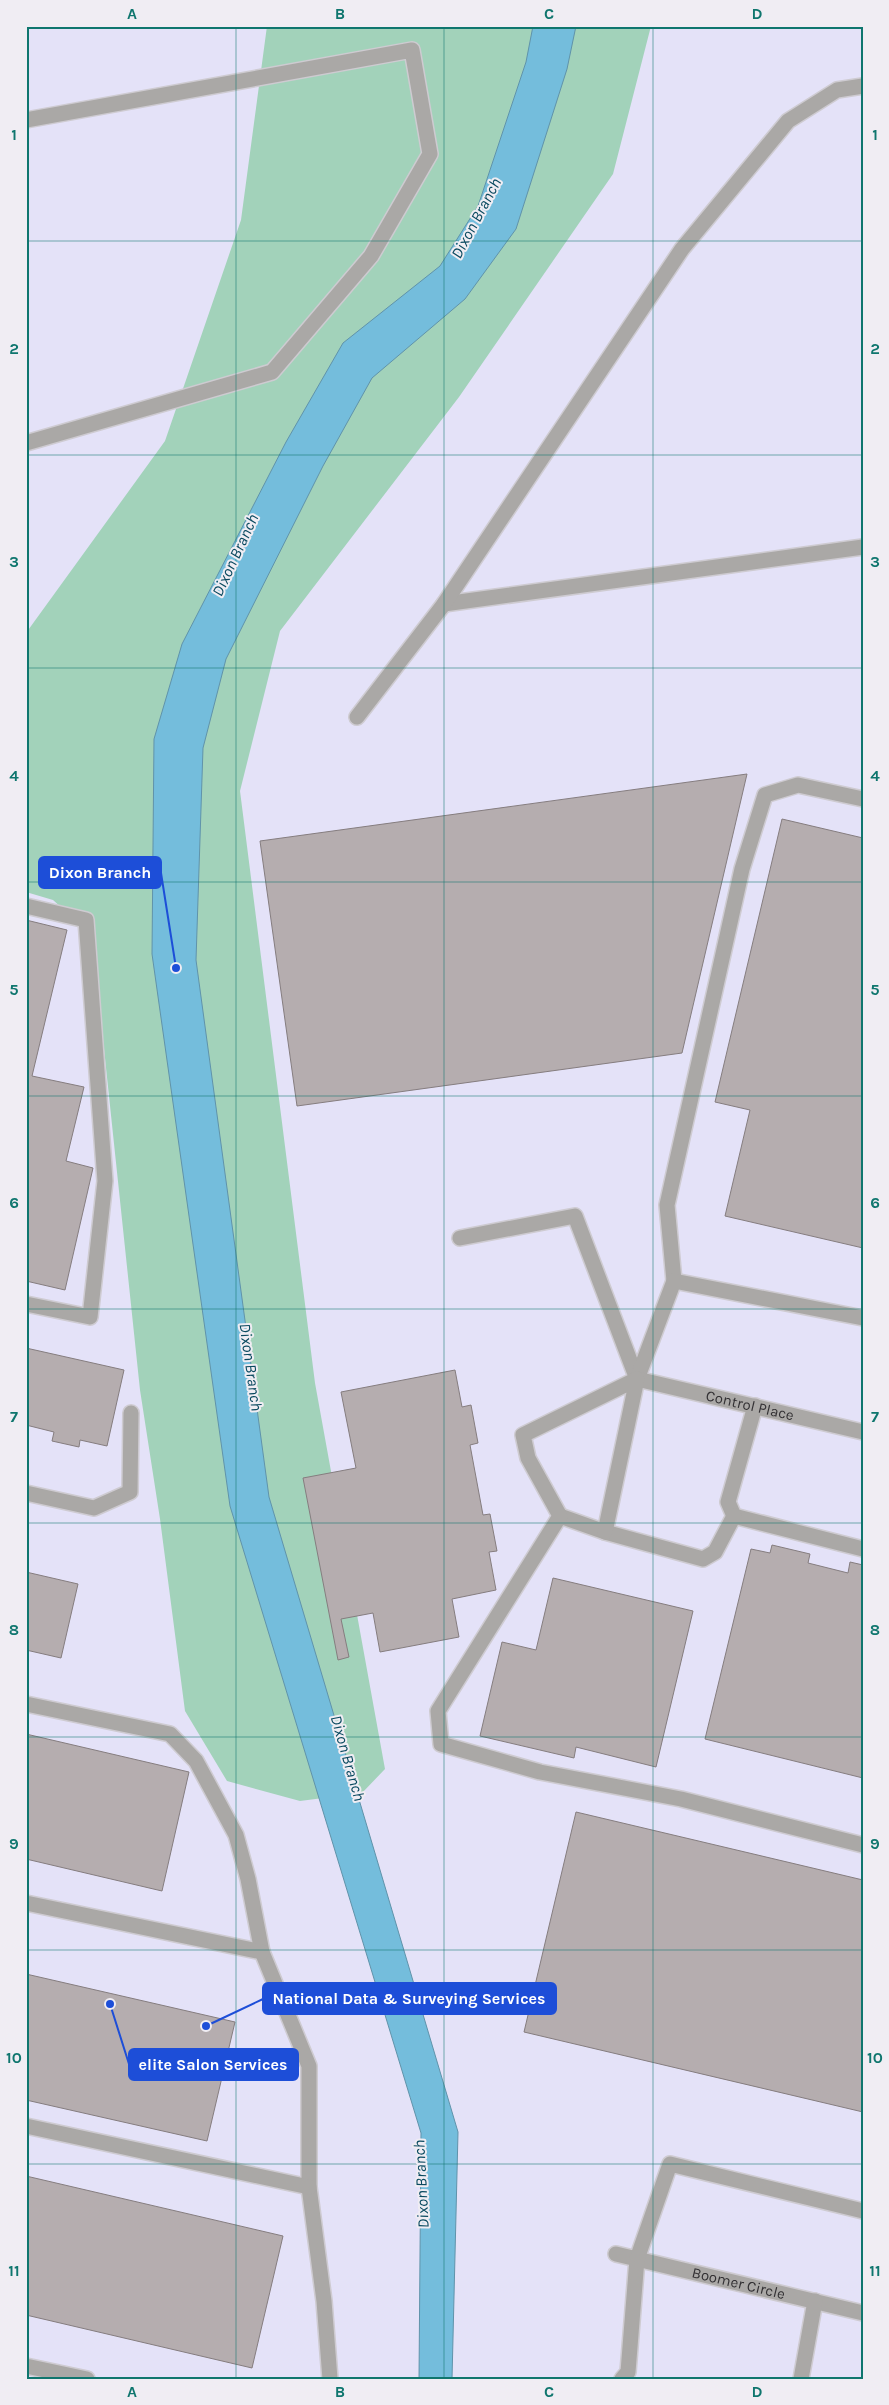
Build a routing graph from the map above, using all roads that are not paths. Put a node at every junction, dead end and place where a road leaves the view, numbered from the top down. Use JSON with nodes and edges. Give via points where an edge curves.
{"nodes":[{"id":1,"x":863,"y":86,"type":"edge"},
{"id":2,"x":26,"y":120,"type":"edge"},
{"id":3,"x":26,"y":443,"type":"edge"},
{"id":4,"x":863,"y":547,"type":"edge"},
{"id":5,"x":444,"y":604,"type":"junction"},
{"id":6,"x":357,"y":717,"type":"dead end"},
{"id":7,"x":863,"y":798,"type":"edge"},
{"id":8,"x":26,"y":906,"type":"edge"},
{"id":9,"x":460,"y":1238,"type":"dead end"},
{"id":10,"x":674,"y":1281,"type":"junction"},
{"id":11,"x":26,"y":1304,"type":"edge"},
{"id":12,"x":863,"y":1318,"type":"edge"},
{"id":13,"x":637,"y":1379,"type":"junction"},
{"id":14,"x":755,"y":1406,"type":"junction"},
{"id":15,"x":132,"y":1413,"type":"dead end"},
{"id":16,"x":863,"y":1432,"type":"edge"},
{"id":17,"x":26,"y":1493,"type":"edge"},
{"id":18,"x":560,"y":1516,"type":"junction"},
{"id":19,"x":734,"y":1516,"type":"junction"},
{"id":20,"x":605,"y":1532,"type":"junction"},
{"id":21,"x":863,"y":1549,"type":"edge"},
{"id":22,"x":26,"y":1704,"type":"edge"},
{"id":23,"x":863,"y":1844,"type":"edge"},
{"id":24,"x":26,"y":1902,"type":"edge"},
{"id":25,"x":262,"y":1952,"type":"junction"},
{"id":26,"x":26,"y":2126,"type":"edge"},
{"id":27,"x":309,"y":2187,"type":"junction"},
{"id":28,"x":863,"y":2211,"type":"edge"},
{"id":29,"x":616,"y":2254,"type":"dead end"},
{"id":30,"x":637,"y":2259,"type":"junction"},
{"id":31,"x":815,"y":2301,"type":"junction"},
{"id":32,"x":863,"y":2313,"type":"edge"},
{"id":33,"x":26,"y":2366,"type":"edge"},
{"id":34,"x":87,"y":2379,"type":"edge"},
{"id":35,"x":330,"y":2379,"type":"edge"},
{"id":36,"x":622,"y":2379,"type":"edge"},
{"id":37,"x":801,"y":2379,"type":"edge"}],
"edges":[{"from":1,"to":5,"type":"street","via":[[837,90],[788,121],[682,249]]},
{"from":2,"to":3,"type":"street","via":[[412,50],[430,154],[371,256],[272,372]]},
{"from":4,"to":5,"type":"street"},
{"from":5,"to":6,"type":"street"},
{"from":7,"to":10,"type":"street","via":[[798,785],[766,795],[742,869],[667,1205]]},
{"from":8,"to":11,"type":"street","via":[[86,920],[105,1181],[90,1317]]},
{"from":9,"to":13,"type":"street","via":[[575,1216]]},
{"from":10,"to":12,"type":"street"},
{"from":10,"to":13,"type":"street"},
{"from":13,"to":14,"type":"street","name":"Control Place"},
{"from":13,"to":18,"type":"street","via":[[523,1435],[528,1458]]},
{"from":13,"to":20,"type":"street"},
{"from":14,"to":16,"type":"street","name":"Control Place"},
{"from":14,"to":19,"type":"street","via":[[728,1502]]},
{"from":15,"to":17,"type":"street","via":[[130,1492],[94,1508]]},
{"from":18,"to":20,"type":"street"},
{"from":18,"to":23,"type":"street","via":[[438,1710],[441,1744],[540,1772],[681,1799]]},
{"from":19,"to":20,"type":"street","via":[[715,1552],[703,1559]]},
{"from":19,"to":21,"type":"street"},
{"from":22,"to":25,"type":"street","via":[[170,1734],[196,1761],[236,1835]]},
{"from":24,"to":25,"type":"street"},
{"from":25,"to":27,"type":"street","via":[[309,2066]]},
{"from":26,"to":27,"type":"street"},
{"from":27,"to":35,"type":"street","via":[[324,2301]]},
{"from":28,"to":30,"type":"street","via":[[670,2164]]},
{"from":29,"to":30,"type":"street","name":"Boomer Circle"},
{"from":30,"to":31,"type":"street","name":"Boomer Circle"},
{"from":30,"to":36,"type":"street","via":[[628,2372]]},
{"from":31,"to":32,"type":"street","name":"Boomer Circle"},
{"from":31,"to":37,"type":"street"},
{"from":33,"to":34,"type":"street"}]}
